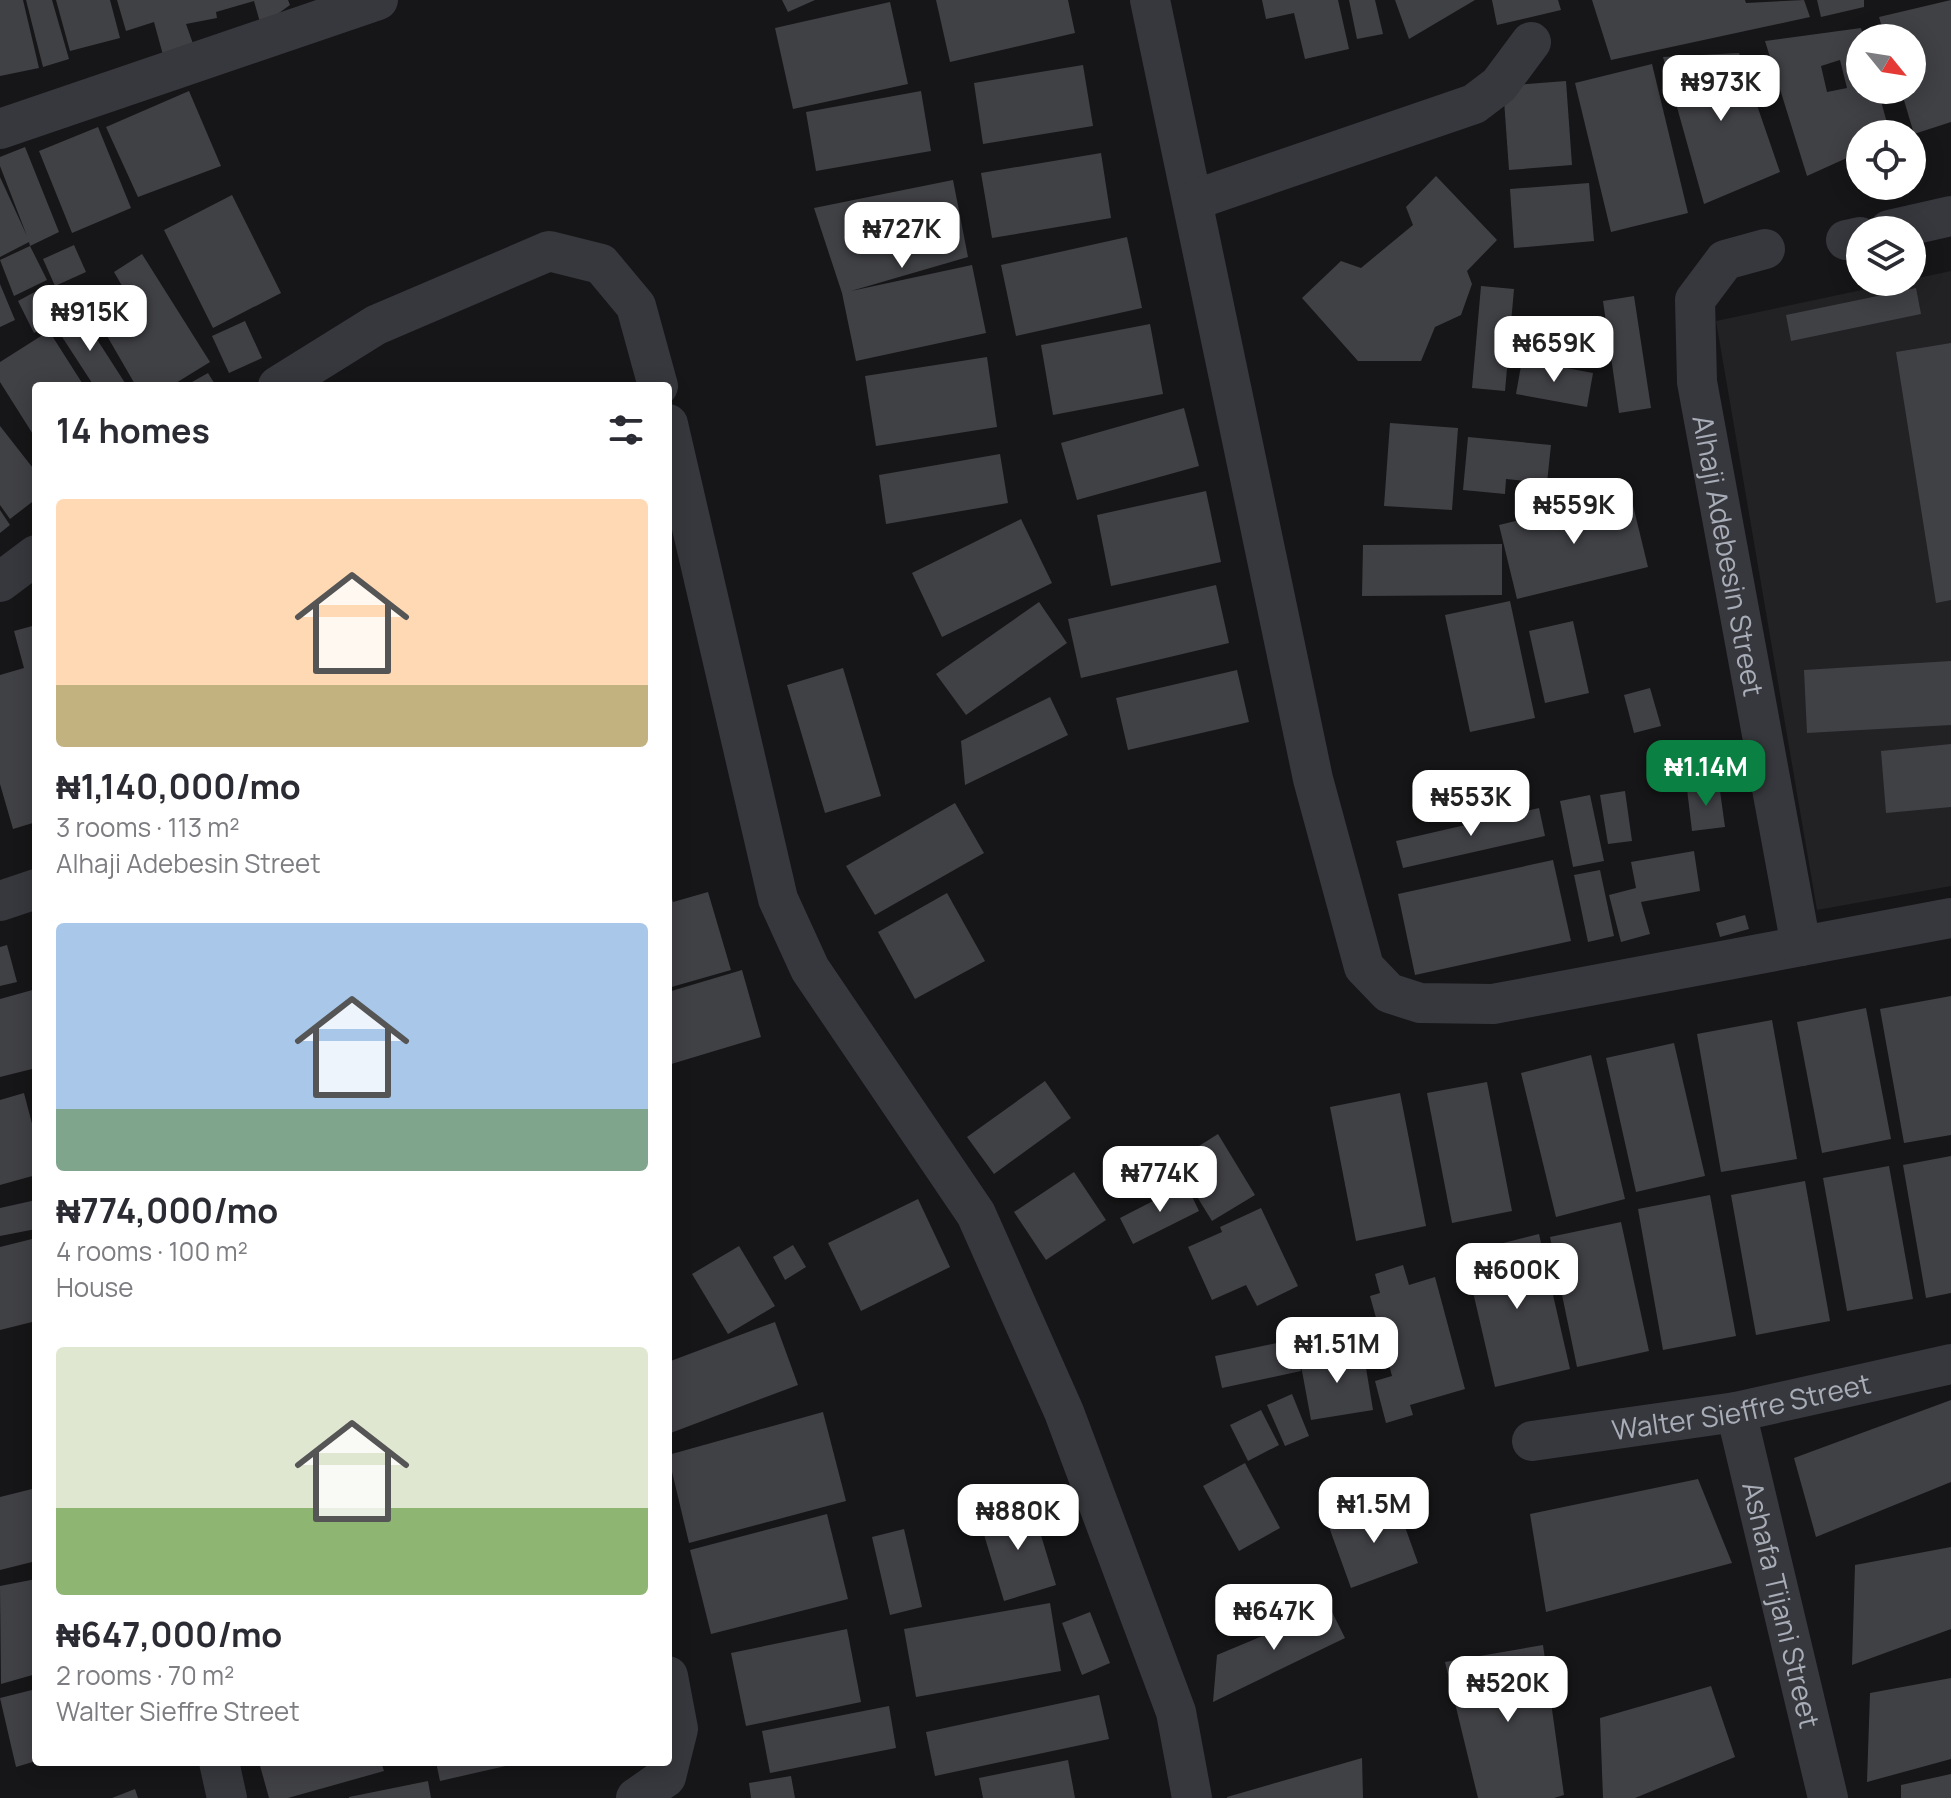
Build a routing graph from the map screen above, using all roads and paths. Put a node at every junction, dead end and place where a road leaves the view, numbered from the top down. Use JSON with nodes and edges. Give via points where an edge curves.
{"nodes":[{"id":1,"x":378,"y":0,"type":"edge"},
{"id":2,"x":1150,"y":0,"type":"edge"},
{"id":3,"x":1531,"y":42,"type":"dead end"},
{"id":4,"x":0,"y":129,"type":"edge"},
{"id":5,"x":1194,"y":200,"type":"junction"},
{"id":6,"x":1951,"y":216,"type":"edge"},
{"id":7,"x":1926,"y":222,"type":"edge"},
{"id":8,"x":1765,"y":249,"type":"dead end"},
{"id":9,"x":284,"y":382,"type":"edge"},
{"id":10,"x":657,"y":382,"type":"edge"},
{"id":11,"x":672,"y":441,"type":"edge"},
{"id":12,"x":32,"y":558,"type":"edge"},
{"id":13,"x":0,"y":582,"type":"edge"},
{"id":14,"x":32,"y":890,"type":"edge"},
{"id":15,"x":0,"y":901,"type":"edge"},
{"id":16,"x":1951,"y":918,"type":"edge"},
{"id":17,"x":1801,"y":946,"type":"junction"},
{"id":18,"x":1951,"y":1364,"type":"edge"},
{"id":19,"x":1736,"y":1412,"type":"junction"},
{"id":20,"x":1532,"y":1441,"type":"dead end"},
{"id":21,"x":672,"y":1697,"type":"edge"},
{"id":22,"x":672,"y":1753,"type":"edge"},
{"id":23,"x":220,"y":1766,"type":"edge"},
{"id":24,"x":669,"y":1766,"type":"edge"},
{"id":25,"x":227,"y":1798,"type":"edge"},
{"id":26,"x":636,"y":1798,"type":"edge"},
{"id":27,"x":1192,"y":1798,"type":"edge"},
{"id":28,"x":1828,"y":1798,"type":"edge"}],
"edges":[{"from":1,"to":4,"type":"street"},
{"from":2,"to":5,"type":"street"},
{"from":3,"to":5,"type":"street","via":[[1499,85],[1474,104]]},
{"from":5,"to":17,"type":"street","via":[[1313,779],[1364,967],[1389,993],[1420,1003],[1493,1004]]},
{"from":6,"to":7,"type":"street"},
{"from":8,"to":17,"type":"street","name":"Alhaji Adebesin Street","via":[[1725,260],[1695,300],[1697,382]]},
{"from":9,"to":10,"type":"street","via":[[376,325],[549,251],[601,264],[636,306]]},
{"from":11,"to":27,"type":"street","via":[[778,899],[818,981],[976,1214],[1064,1412],[1176,1712]]},
{"from":12,"to":13,"type":"street"},
{"from":14,"to":15,"type":"street"},
{"from":16,"to":17,"type":"street"},
{"from":18,"to":19,"type":"street","name":"Walter Sieffre Street"},
{"from":19,"to":20,"type":"street","name":"Walter Sieffre Street"},
{"from":19,"to":28,"type":"street","name":"Ashafa Tijani Street"},
{"from":21,"to":22,"type":"street","via":[[678,1729]]},
{"from":23,"to":25,"type":"street"},
{"from":24,"to":26,"type":"street","via":[[666,1777]]}]}
